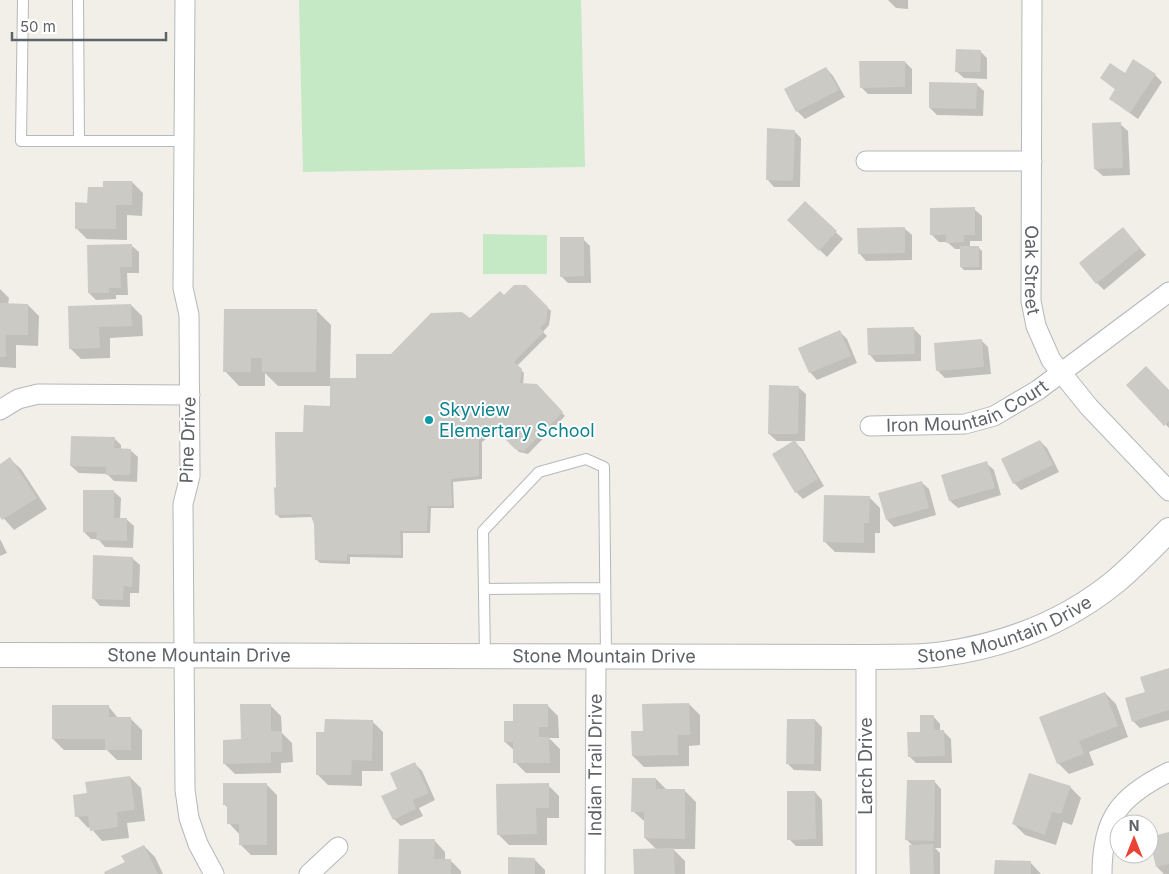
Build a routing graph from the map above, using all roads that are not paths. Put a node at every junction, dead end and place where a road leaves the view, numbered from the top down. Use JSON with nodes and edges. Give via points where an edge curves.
{"nodes":[{"id":1,"x":23,"y":0,"type":"edge"},
{"id":2,"x":78,"y":0,"type":"edge"},
{"id":3,"x":185,"y":0,"type":"edge"},
{"id":4,"x":1032,"y":0,"type":"edge"},
{"id":5,"x":79,"y":141,"type":"junction"},
{"id":6,"x":184,"y":142,"type":"junction"},
{"id":7,"x":866,"y":161,"type":"dead end"},
{"id":8,"x":1032,"y":161,"type":"junction"},
{"id":9,"x":1169,"y":292,"type":"edge"},
{"id":10,"x":1060,"y":373,"type":"junction"},
{"id":11,"x":190,"y":395,"type":"junction"},
{"id":12,"x":0,"y":410,"type":"edge"},
{"id":13,"x":870,"y":426,"type":"dead end"},
{"id":14,"x":1169,"y":491,"type":"edge"},
{"id":15,"x":1169,"y":530,"type":"edge"},
{"id":16,"x":605,"y":588,"type":"junction"},
{"id":17,"x":484,"y":589,"type":"junction"},
{"id":18,"x":0,"y":655,"type":"edge"},
{"id":19,"x":184,"y":656,"type":"junction"},
{"id":20,"x":485,"y":657,"type":"junction"},
{"id":21,"x":601,"y":657,"type":"junction"},
{"id":22,"x":866,"y":657,"type":"junction"},
{"id":23,"x":1169,"y":772,"type":"edge"},
{"id":24,"x":338,"y":847,"type":"dead end"},
{"id":25,"x":214,"y":874,"type":"edge"},
{"id":26,"x":309,"y":874,"type":"edge"},
{"id":27,"x":595,"y":874,"type":"edge"},
{"id":28,"x":866,"y":874,"type":"edge"},
{"id":29,"x":1102,"y":874,"type":"edge"}],
"edges":[{"from":1,"to":5,"type":"lane","via":[[21,141]]},
{"from":2,"to":5,"type":"lane"},
{"from":3,"to":6,"type":"street","name":"Pine Drive"},
{"from":4,"to":8,"type":"street","name":"Oak Street"},
{"from":5,"to":6,"type":"lane"},
{"from":6,"to":11,"type":"street","name":"Pine Drive","via":[[184,288],[190,315]]},
{"from":7,"to":8,"type":"street"},
{"from":8,"to":10,"type":"street","name":"Oak Street","via":[[1031,301],[1045,350]]},
{"from":9,"to":10,"type":"street","name":"Iron Mountain Court"},
{"from":10,"to":13,"type":"street","name":"Iron Mountain Court","via":[[994,416],[980,420],[956,425]]},
{"from":10,"to":14,"type":"street","name":"Oak Street"},
{"from":11,"to":12,"type":"street","via":[[38,394],[18,399]]},
{"from":11,"to":19,"type":"street","name":"Pine Drive","via":[[190,476],[183,504]]},
{"from":15,"to":22,"type":"street","name":"Stone Mountain Drive","via":[[1117,580],[1082,605],[1016,638],[941,654]]},
{"from":16,"to":17,"type":"lane"},
{"from":16,"to":17,"type":"lane","via":[[604,467],[586,459],[539,472],[483,531]]},
{"from":16,"to":21,"type":"lane"},
{"from":17,"to":20,"type":"lane"},
{"from":18,"to":19,"type":"street","name":"Stone Mountain Drive"},
{"from":19,"to":20,"type":"street","name":"Stone Mountain Drive"},
{"from":19,"to":25,"type":"street","name":"Pine Drive","via":[[184,790],[198,844]]},
{"from":20,"to":21,"type":"street","name":"Stone Mountain Drive"},
{"from":21,"to":22,"type":"street","name":"Stone Mountain Drive"},
{"from":21,"to":27,"type":"street","name":"Indian Trail Drive"},
{"from":22,"to":28,"type":"street","name":"Larch Drive"},
{"from":23,"to":29,"type":"street","via":[[1130,794],[1121,804],[1108,828]]},
{"from":24,"to":26,"type":"street"}]}
